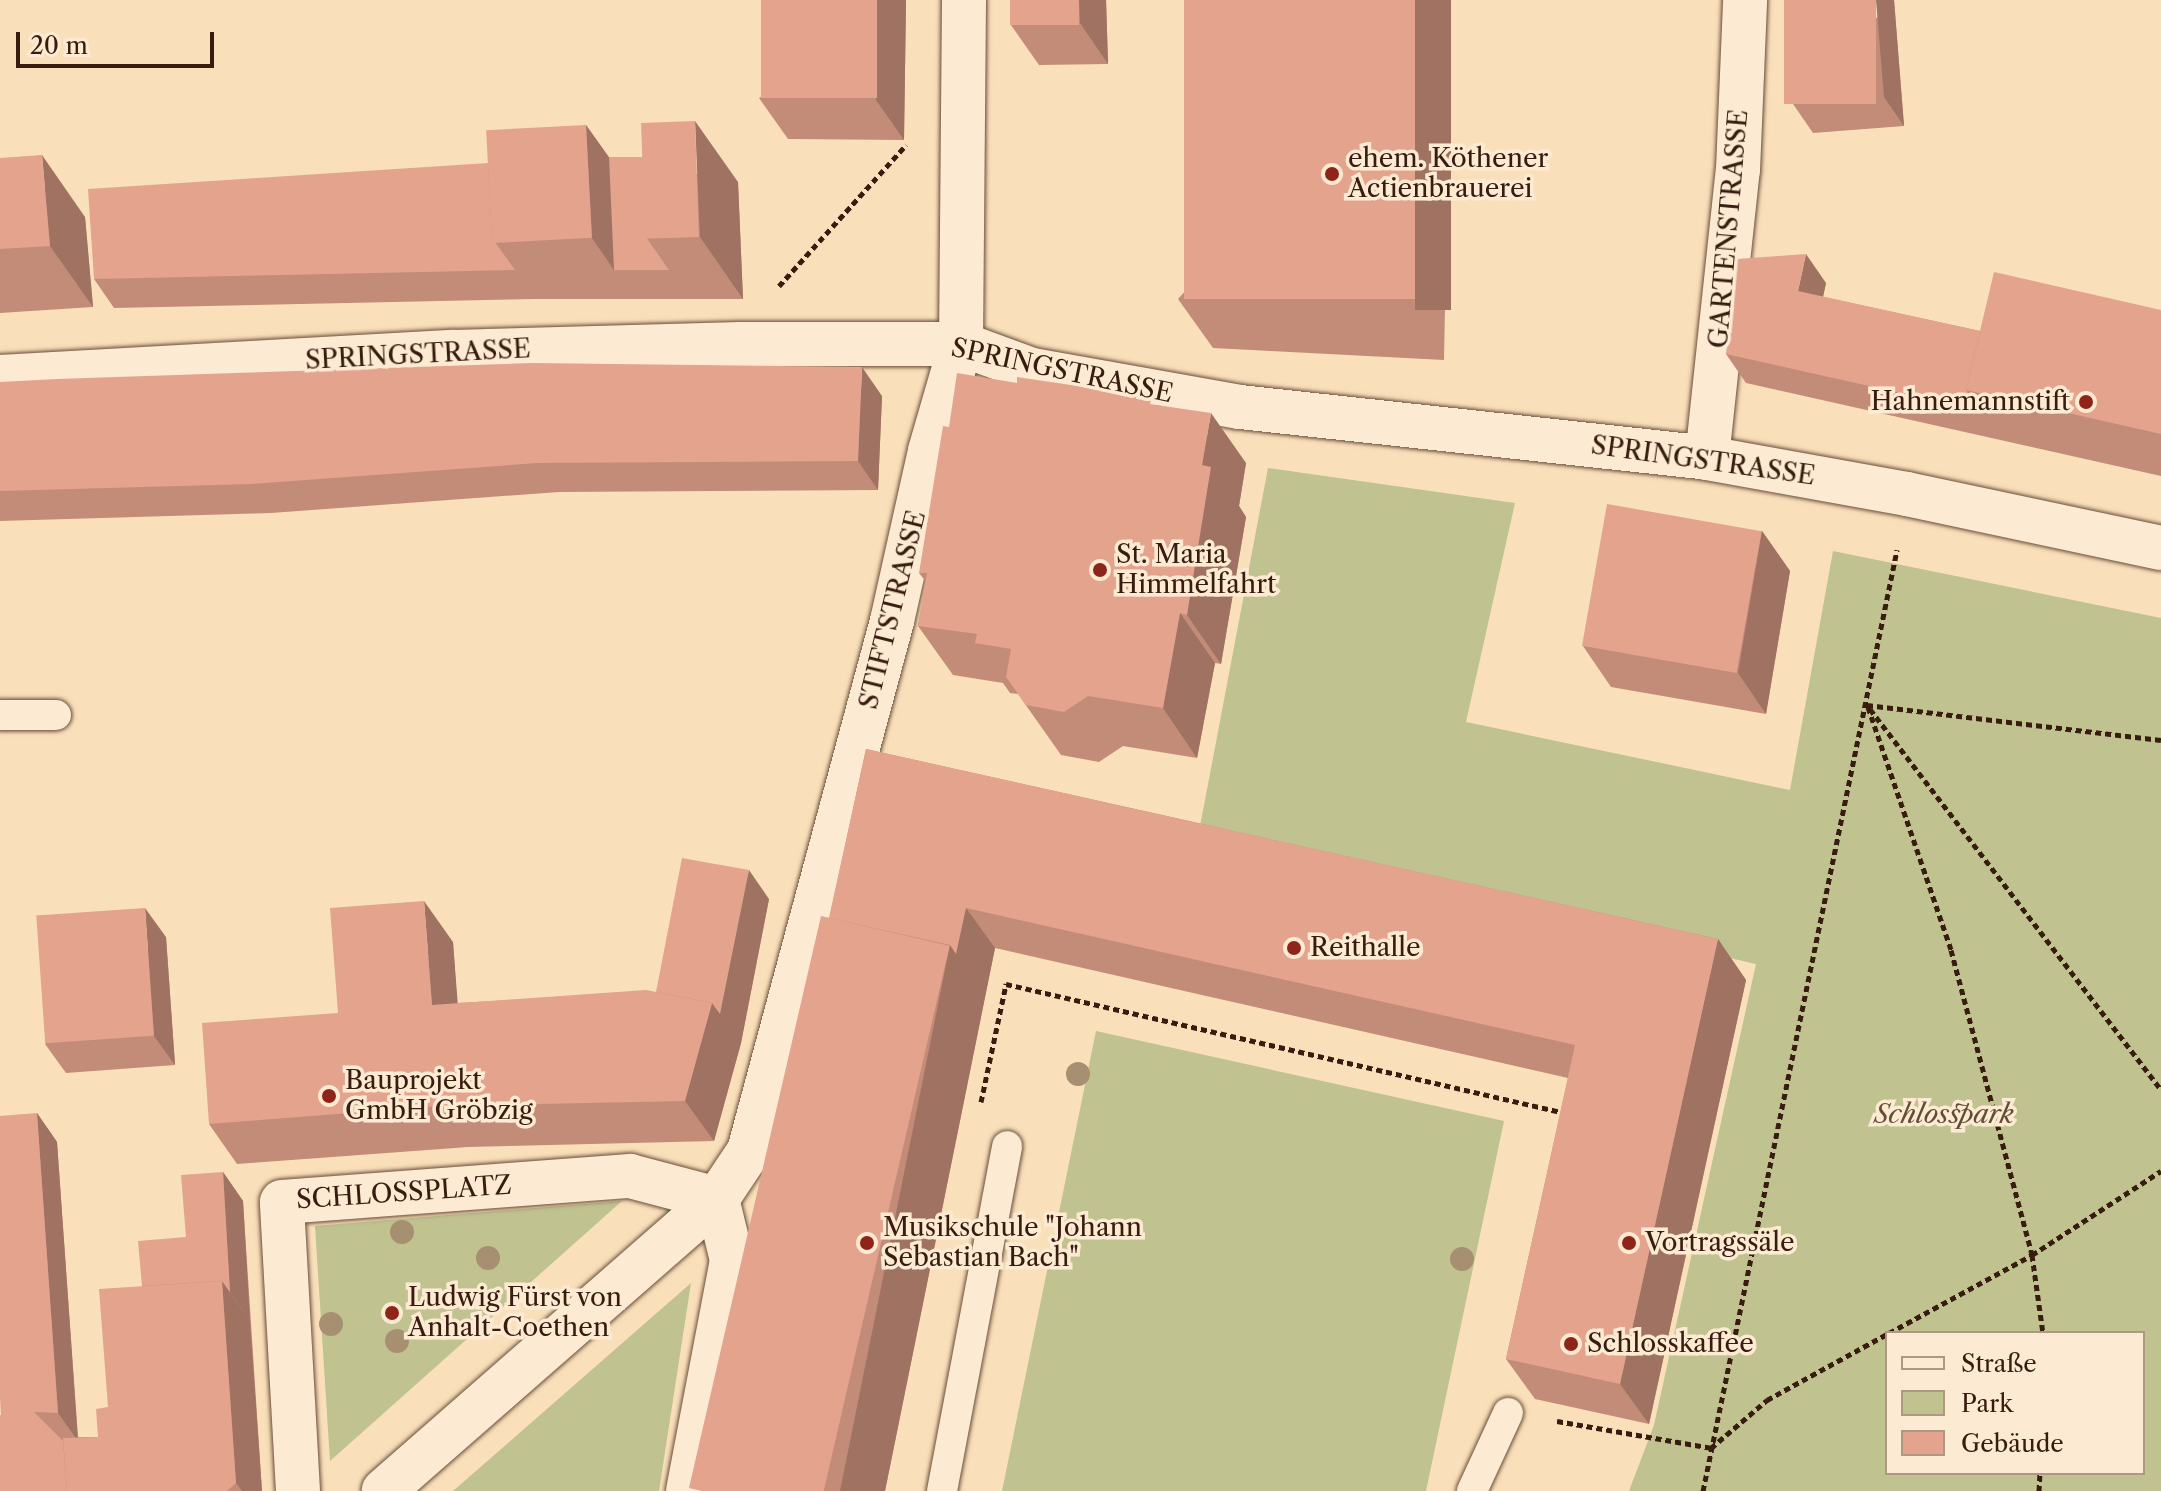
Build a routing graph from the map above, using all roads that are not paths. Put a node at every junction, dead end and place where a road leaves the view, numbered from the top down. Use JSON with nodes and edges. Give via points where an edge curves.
{"nodes":[{"id":1,"x":964,"y":0,"type":"edge"},
{"id":2,"x":1745,"y":0,"type":"edge"},
{"id":3,"x":961,"y":344,"type":"junction"},
{"id":4,"x":0,"y":377,"type":"edge"},
{"id":5,"x":1707,"y":458,"type":"junction"},
{"id":6,"x":2161,"y":548,"type":"edge"},
{"id":7,"x":0,"y":715,"type":"edge"},
{"id":8,"x":56,"y":715,"type":"dead end"},
{"id":9,"x":1007,"y":1146,"type":"road end"},
{"id":10,"x":717,"y":1199,"type":"junction"},
{"id":11,"x":1508,"y":1413,"type":"road end"},
{"id":12,"x":298,"y":1491,"type":"edge"},
{"id":13,"x":384,"y":1491,"type":"edge"},
{"id":14,"x":688,"y":1491,"type":"edge"},
{"id":15,"x":942,"y":1491,"type":"edge"},
{"id":16,"x":1472,"y":1491,"type":"edge"}],
"edges":[{"from":1,"to":3,"type":"street","name":"STIFTSTRASSE"},
{"from":2,"to":5,"type":"street","name":"GARTENSTRASSE","via":[[1738,170]]},
{"from":3,"to":4,"type":"street","name":"SPRINGSTRASSE","via":[[453,352]]},
{"from":3,"to":5,"type":"street","name":"SPRINGSTRASSE","via":[[1032,370],[1240,407]]},
{"from":3,"to":10,"type":"street","name":"STIFTSTRASSE","via":[[753,1137]]},
{"from":5,"to":6,"type":"street","name":"SPRINGSTRASSE"},
{"from":7,"to":8,"type":"lane"},
{"from":9,"to":15,"type":"lane"},
{"from":10,"to":12,"type":"street","name":"SCHLOSSPLATZ","via":[[630,1176],[282,1202]]},
{"from":10,"to":13,"type":"street"},
{"from":10,"to":14,"type":"street","via":[[732,1260]]},
{"from":11,"to":16,"type":"lane"}]}
